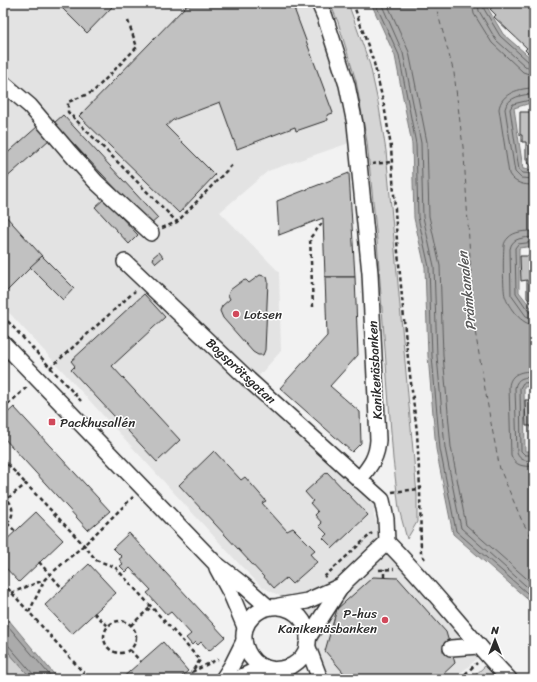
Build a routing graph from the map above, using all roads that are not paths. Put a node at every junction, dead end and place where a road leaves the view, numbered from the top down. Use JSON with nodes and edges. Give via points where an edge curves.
{"nodes":[{"id":1,"x":319,"y":3,"type":"edge"},
{"id":2,"x":3,"y":83,"type":"edge"},
{"id":3,"x":151,"y":233,"type":"road end"},
{"id":4,"x":125,"y":262,"type":"dead end"},
{"id":5,"x":3,"y":343,"type":"edge"},
{"id":6,"x":358,"y":480,"type":"junction"},
{"id":7,"x":387,"y":542,"type":"junction"},
{"id":8,"x":215,"y":563,"type":"junction"},
{"id":9,"x":343,"y":584,"type":"junction"},
{"id":10,"x":274,"y":606,"type":"junction"},
{"id":11,"x":245,"y":634,"type":"junction"},
{"id":12,"x":308,"y":641,"type":"junction"},
{"id":13,"x":450,"y":648,"type":"dead end"},
{"id":14,"x":482,"y":650,"type":"junction"},
{"id":15,"x":268,"y":668,"type":"junction"},
{"id":16,"x":223,"y":679,"type":"edge"},
{"id":17,"x":237,"y":679,"type":"edge"},
{"id":18,"x":286,"y":679,"type":"edge"},
{"id":19,"x":320,"y":679,"type":"edge"},
{"id":20,"x":509,"y":679,"type":"edge"}],
"edges":[{"from":1,"to":6,"type":"street","name":"Kanikenäsbanken","via":[[347,85],[355,124],[370,273],[378,440],[377,452]]},
{"from":2,"to":3,"type":"street","via":[[30,106],[96,182]]},
{"from":4,"to":6,"type":"street","name":"Bogsprötsgatan"},
{"from":5,"to":8,"type":"street"},
{"from":6,"to":7,"type":"street","via":[[382,500]]},
{"from":7,"to":9,"type":"street"},
{"from":7,"to":14,"type":"street"},
{"from":8,"to":10,"type":"street"},
{"from":8,"to":11,"type":"street","via":[[231,594]]},
{"from":9,"to":10,"type":"street","via":[[307,601]]},
{"from":9,"to":12,"type":"street"},
{"from":10,"to":11,"type":"street","via":[[260,609],[253,615]]},
{"from":10,"to":12,"type":"street","via":[[290,609],[300,616],[306,626]]},
{"from":11,"to":15,"type":"street","via":[[249,655],[259,665]]},
{"from":11,"to":16,"type":"street"},
{"from":12,"to":15,"type":"street","via":[[301,658],[293,665],[283,669]]},
{"from":12,"to":19,"type":"street"},
{"from":13,"to":14,"type":"street"},
{"from":14,"to":20,"type":"street"},
{"from":15,"to":17,"type":"street"},
{"from":15,"to":18,"type":"street"}]}
